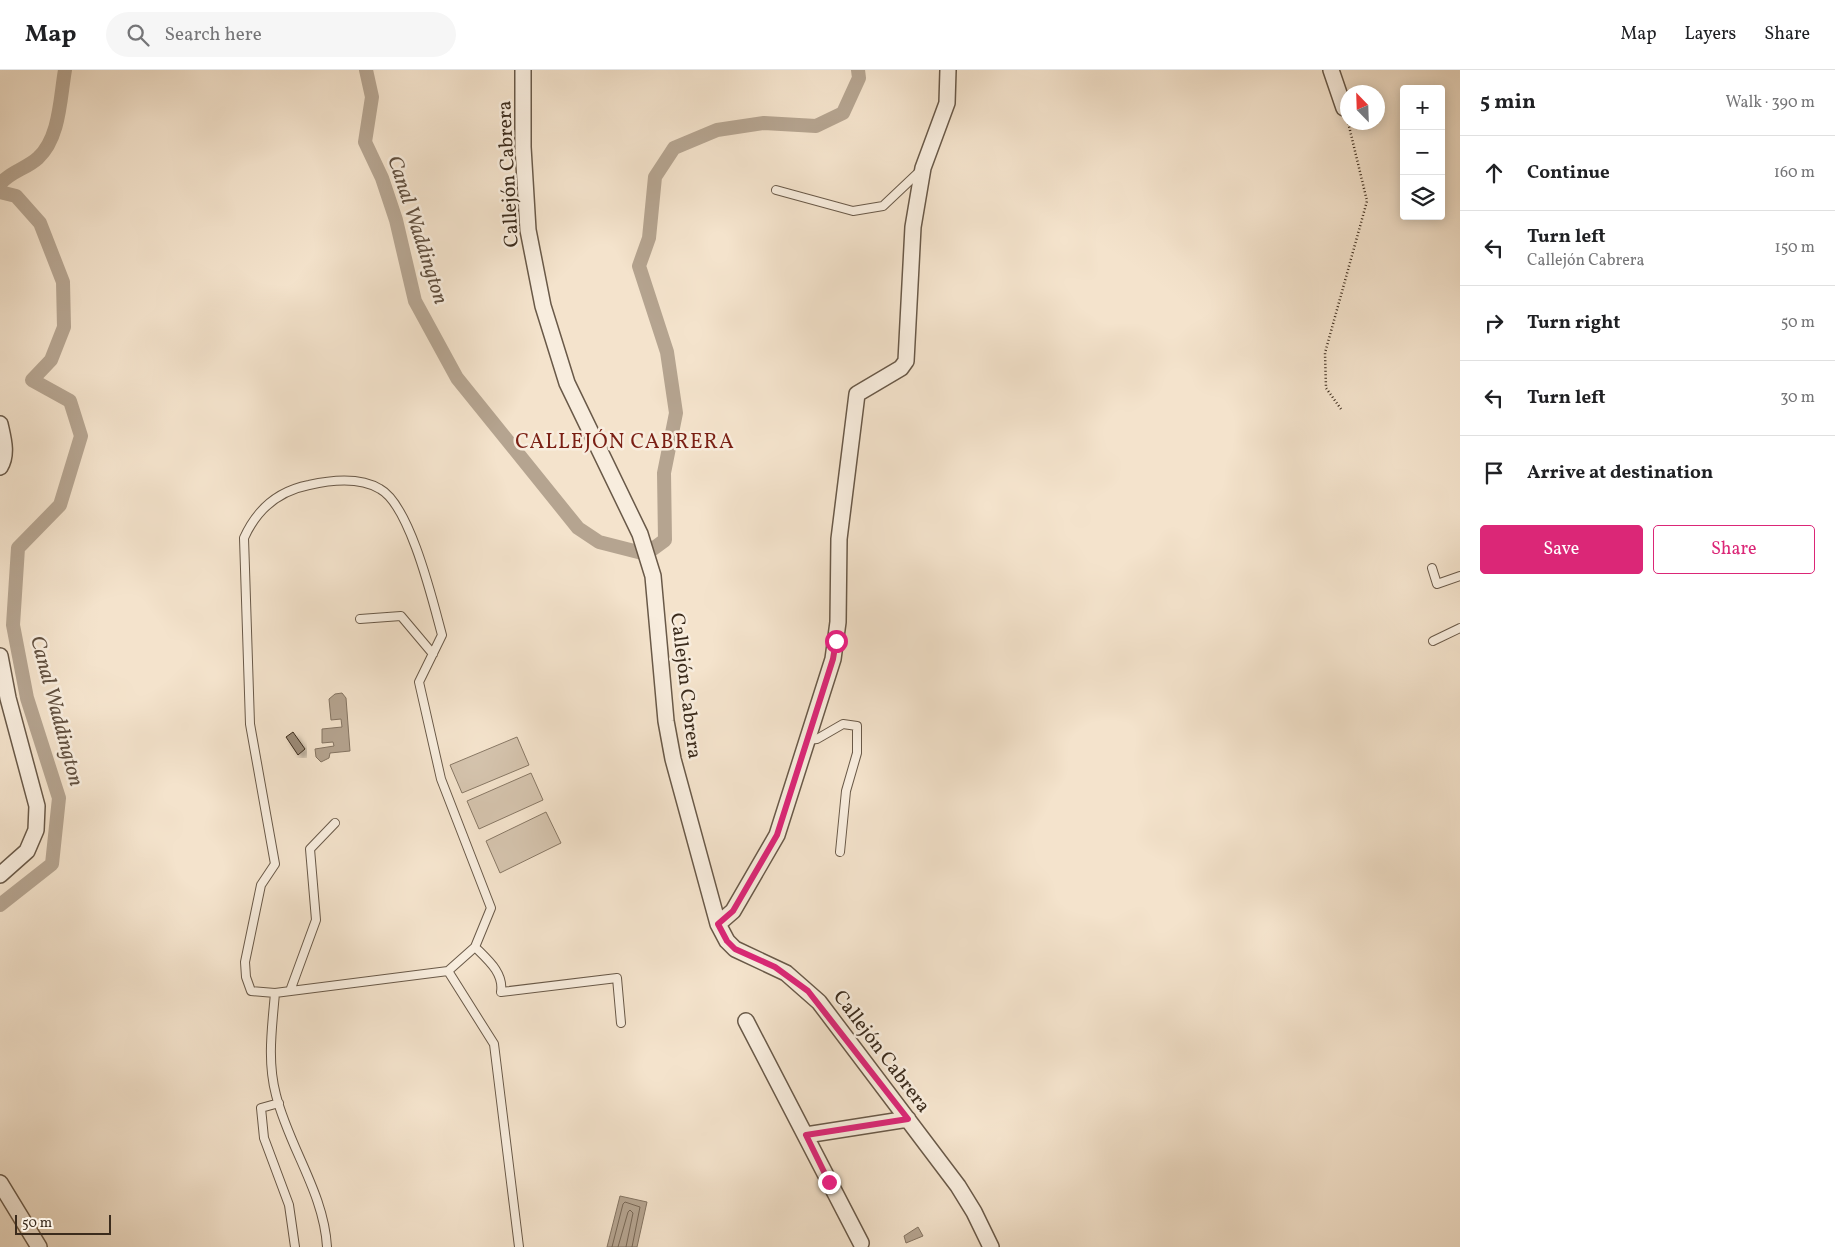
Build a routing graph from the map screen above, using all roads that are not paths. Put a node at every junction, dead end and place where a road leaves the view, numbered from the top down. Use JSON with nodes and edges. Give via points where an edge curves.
{"nodes":[{"id":1,"x":523,"y":70,"type":"edge"},
{"id":2,"x":948,"y":70,"type":"edge"},
{"id":3,"x":1331,"y":70,"type":"edge"},
{"id":4,"x":1340,"y":97,"type":"edge"},
{"id":5,"x":923,"y":168,"type":"junction"},
{"id":6,"x":776,"y":190,"type":"dead end"},
{"id":7,"x":0,"y":424,"type":"edge"},
{"id":8,"x":0,"y":467,"type":"edge"},
{"id":9,"x":1432,"y":568,"type":"dead end"},
{"id":10,"x":1460,"y":576,"type":"edge"},
{"id":11,"x":360,"y":619,"type":"dead end"},
{"id":12,"x":1460,"y":628,"type":"edge"},
{"id":13,"x":1433,"y":641,"type":"dead end"},
{"id":14,"x":433,"y":654,"type":"junction"},
{"id":15,"x":0,"y":656,"type":"edge"},
{"id":16,"x":807,"y":740,"type":"junction"},
{"id":17,"x":335,"y":823,"type":"dead end"},
{"id":18,"x":840,"y":852,"type":"dead end"},
{"id":19,"x":0,"y":875,"type":"edge"},
{"id":20,"x":718,"y":924,"type":"junction"},
{"id":21,"x":475,"y":947,"type":"junction"},
{"id":22,"x":448,"y":971,"type":"junction"},
{"id":23,"x":290,"y":991,"type":"junction"},
{"id":24,"x":275,"y":993,"type":"junction"},
{"id":25,"x":746,"y":1021,"type":"dead end"},
{"id":26,"x":621,"y":1023,"type":"dead end"},
{"id":27,"x":279,"y":1103,"type":"junction"},
{"id":28,"x":908,"y":1119,"type":"junction"},
{"id":29,"x":806,"y":1135,"type":"junction"},
{"id":30,"x":0,"y":1183,"type":"edge"},
{"id":31,"x":861,"y":1243,"type":"dead end"},
{"id":32,"x":39,"y":1247,"type":"edge"},
{"id":33,"x":295,"y":1247,"type":"edge"},
{"id":34,"x":326,"y":1247,"type":"edge"},
{"id":35,"x":519,"y":1247,"type":"edge"},
{"id":36,"x":991,"y":1247,"type":"edge"}],
"edges":[{"from":1,"to":20,"type":"street","name":"Callejón Cabrera","via":[[528,230],[543,306],[567,383],[642,542],[652,576],[666,721],[673,758]]},
{"from":2,"to":5,"type":"street","via":[[947,103]]},
{"from":3,"to":4,"type":"street"},
{"from":5,"to":6,"type":"lane","via":[[883,206],[853,211]]},
{"from":5,"to":16,"type":"street","via":[[914,227],[906,361],[901,368],[857,394],[839,539],[838,622],[833,659]]},
{"from":7,"to":8,"type":"street","via":[[4,460]]},
{"from":9,"to":10,"type":"lane","via":[[1437,584]]},
{"from":11,"to":14,"type":"lane","via":[[401,616]]},
{"from":12,"to":13,"type":"lane"},
{"from":14,"to":21,"type":"lane","via":[[419,682],[427,719],[441,779],[491,908]]},
{"from":14,"to":24,"type":"lane","via":[[442,635],[419,550],[393,502],[382,489],[366,483],[337,480],[291,488],[252,520],[244,538],[250,724],[275,864],[261,885],[245,962],[251,991]]},
{"from":15,"to":19,"type":"street","via":[[37,806],[36,830],[27,851]]},
{"from":16,"to":18,"type":"lane","via":[[817,739],[843,724],[856,726],[857,753],[846,791]]},
{"from":16,"to":20,"type":"street","via":[[777,835],[733,911]]},
{"from":17,"to":23,"type":"lane","via":[[310,849],[316,920]]},
{"from":20,"to":28,"type":"street","name":"Callejón Cabrera","via":[[735,949],[775,967],[808,991]]},
{"from":21,"to":22,"type":"lane"},
{"from":21,"to":26,"type":"lane","via":[[495,968],[502,983],[501,992],[617,978]]},
{"from":22,"to":23,"type":"lane"},
{"from":22,"to":35,"type":"lane","via":[[494,1044]]},
{"from":23,"to":24,"type":"lane"},
{"from":24,"to":27,"type":"lane","via":[[270,1036],[271,1063]]},
{"from":25,"to":29,"type":"street"},
{"from":27,"to":33,"type":"lane","via":[[261,1108],[264,1130],[289,1205]]},
{"from":27,"to":34,"type":"lane","via":[[316,1197],[324,1224]]},
{"from":28,"to":29,"type":"street"},
{"from":28,"to":36,"type":"street","name":"Callejón Cabrera","via":[[966,1198]]},
{"from":29,"to":31,"type":"street"},
{"from":30,"to":32,"type":"street"}]}
